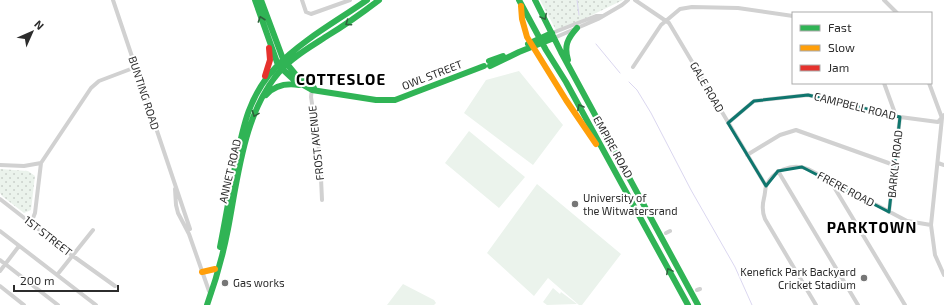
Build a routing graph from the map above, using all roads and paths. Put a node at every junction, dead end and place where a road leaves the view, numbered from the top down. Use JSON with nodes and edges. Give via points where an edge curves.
{"nodes":[{"id":1,"x":113,"y":0,"type":"edge"},
{"id":2,"x":255,"y":0,"type":"edge"},
{"id":3,"x":261,"y":0,"type":"edge"},
{"id":4,"x":302,"y":0,"type":"edge"},
{"id":5,"x":350,"y":0,"type":"edge"},
{"id":6,"x":367,"y":0,"type":"edge"},
{"id":7,"x":379,"y":0,"type":"edge"},
{"id":8,"x":520,"y":0,"type":"edge"},
{"id":9,"x":535,"y":0,"type":"edge"},
{"id":10,"x":628,"y":0,"type":"edge"},
{"id":11,"x":635,"y":0,"type":"edge"},
{"id":12,"x":884,"y":0,"type":"edge"},
{"id":13,"x":896,"y":12,"type":"edge"},
{"id":14,"x":602,"y":16,"type":"junction"},
{"id":15,"x":792,"y":16,"type":"edge"},
{"id":16,"x":666,"y":20,"type":"junction"},
{"id":17,"x":577,"y":28,"type":"junction"},
{"id":18,"x":553,"y":36,"type":"junction"},
{"id":19,"x":268,"y":40,"type":"junction"},
{"id":20,"x":542,"y":41,"type":"junction"},
{"id":21,"x":282,"y":65,"type":"junction"},
{"id":22,"x":136,"y":67,"type":"junction"},
{"id":23,"x":633,"y":67,"type":"dead end"},
{"id":24,"x":572,"y":72,"type":"junction"},
{"id":25,"x":884,"y":84,"type":"edge"},
{"id":26,"x":930,"y":84,"type":"edge"},
{"id":27,"x":261,"y":85,"type":"junction"},
{"id":28,"x":303,"y":86,"type":"junction"},
{"id":29,"x":313,"y":89,"type":"junction"},
{"id":30,"x":260,"y":102,"type":"junction"},
{"id":31,"x":898,"y":116,"type":"junction"},
{"id":32,"x":943,"y":116,"type":"edge"},
{"id":33,"x":728,"y":123,"type":"junction"},
{"id":34,"x":604,"y":152,"type":"junction"},
{"id":35,"x":747,"y":155,"type":"junction"},
{"id":36,"x":938,"y":162,"type":"junction"},
{"id":37,"x":41,"y":163,"type":"junction"},
{"id":38,"x":0,"y":165,"type":"edge"},
{"id":39,"x":894,"y":165,"type":"junction"},
{"id":40,"x":944,"y":165,"type":"edge"},
{"id":41,"x":778,"y":171,"type":"junction"},
{"id":42,"x":831,"y":181,"type":"junction"},
{"id":43,"x":175,"y":185,"type":"junction"},
{"id":44,"x":766,"y":186,"type":"junction"},
{"id":45,"x":0,"y":199,"type":"edge"},
{"id":46,"x":322,"y":200,"type":"dead end"},
{"id":47,"x":890,"y":212,"type":"junction"},
{"id":48,"x":30,"y":222,"type":"junction"},
{"id":49,"x":227,"y":222,"type":"junction"},
{"id":50,"x":931,"y":225,"type":"junction"},
{"id":51,"x":93,"y":230,"type":"dead end"},
{"id":52,"x":0,"y":231,"type":"edge"},
{"id":53,"x":19,"y":246,"type":"junction"},
{"id":54,"x":221,"y":251,"type":"junction"},
{"id":55,"x":73,"y":256,"type":"junction"},
{"id":56,"x":0,"y":260,"type":"edge"},
{"id":57,"x":6,"y":264,"type":"junction"},
{"id":58,"x":215,"y":269,"type":"junction"},
{"id":59,"x":0,"y":271,"type":"edge"},
{"id":60,"x":203,"y":272,"type":"junction"},
{"id":61,"x":57,"y":275,"type":"junction"},
{"id":62,"x":944,"y":275,"type":"edge"},
{"id":63,"x":0,"y":286,"type":"edge"},
{"id":64,"x":115,"y":286,"type":"dead end"},
{"id":65,"x":211,"y":290,"type":"junction"},
{"id":66,"x":24,"y":305,"type":"edge"},
{"id":67,"x":58,"y":305,"type":"edge"},
{"id":68,"x":96,"y":305,"type":"edge"},
{"id":69,"x":203,"y":305,"type":"edge"},
{"id":70,"x":207,"y":305,"type":"edge"},
{"id":71,"x":688,"y":305,"type":"edge"},
{"id":72,"x":698,"y":305,"type":"edge"},
{"id":73,"x":816,"y":305,"type":"edge"},
{"id":74,"x":858,"y":305,"type":"edge"},
{"id":75,"x":905,"y":305,"type":"edge"}],
"edges":[{"from":1,"to":22,"type":"street","name":"BUNTING ROAD"},
{"from":19,"to":2,"type":"main road","one_way":true},
{"from":3,"to":21,"type":"main road"},
{"from":4,"to":5,"type":"street","via":[[308,13],[313,14]]},
{"from":6,"to":21,"type":"main road","via":[[298,47]]},
{"from":7,"to":21,"type":"main road","one_way":true},
{"from":8,"to":20,"type":"main road","name":"EMPIRE ROAD"},
{"from":8,"to":34,"type":"main road","via":[[527,37],[594,141]]},
{"from":9,"to":18,"type":"main road","name":"EMPIRE ROAD","one_way":true},
{"from":10,"to":14,"type":"street"},
{"from":11,"to":16,"type":"street","name":"GALE ROAD"},
{"from":12,"to":13,"type":"street"},
{"from":14,"to":17,"type":"street"},
{"from":14,"to":18,"type":"street","via":[[596,16]]},
{"from":15,"to":16,"type":"street","via":[[738,8],[692,7],[680,9]]},
{"from":16,"to":23,"type":"street"},
{"from":16,"to":33,"type":"street","name":"GALE ROAD"},
{"from":17,"to":18,"type":"street"},
{"from":17,"to":24,"type":"main road","via":[[565,44]]},
{"from":18,"to":20,"type":"main road","name":"OWL STREET"},
{"from":18,"to":24,"type":"main road","name":"EMPIRE ROAD"},
{"from":19,"to":21,"type":"main road"},
{"from":19,"to":27,"type":"main road","via":[[270,60]]},
{"from":20,"to":29,"type":"main road","name":"OWL STREET","via":[[395,100],[376,100]]},
{"from":34,"to":20,"type":"main road","name":"EMPIRE ROAD","one_way":true},
{"from":21,"to":27,"type":"main road","name":"ANNET ROAD"},
{"from":21,"to":28,"type":"main road","name":"OWL STREET"},
{"from":21,"to":29,"type":"main road","name":"OWL STREET"},
{"from":21,"to":30,"type":"main road","name":"ANNET ROAD"},
{"from":22,"to":37,"type":"street","via":[[99,81],[91,88]]},
{"from":22,"to":43,"type":"street","name":"BUNTING ROAD"},
{"from":24,"to":72,"type":"main road","name":"EMPIRE ROAD"},
{"from":25,"to":31,"type":"street","name":"BARKLY ROAD"},
{"from":26,"to":32,"type":"street"},
{"from":27,"to":49,"type":"main road","name":"ANNET ROAD","via":[[245,118]]},
{"from":28,"to":29,"type":"main road","name":"OWL STREET"},
{"from":28,"to":30,"type":"main road","via":[[289,84],[278,87]]},
{"from":29,"to":46,"type":"street","name":"FROST AVENUE","via":[[311,97],[320,156]]},
{"from":30,"to":49,"type":"main road","name":"ANNET ROAD","one_way":true,"via":[[249,133]]},
{"from":31,"to":32,"type":"street","name":"CAMPBELL ROAD","via":[[936,122]]},
{"from":31,"to":33,"type":"street","name":"CAMPBELL ROAD","via":[[818,96],[802,95],[754,101]]},
{"from":31,"to":39,"type":"street","name":"BARKLY ROAD"},
{"from":32,"to":36,"type":"street"},
{"from":33,"to":35,"type":"street","name":"GALE ROAD"},
{"from":71,"to":34,"type":"main road","name":"EMPIRE ROAD","one_way":true},
{"from":35,"to":39,"type":"street","via":[[774,138],[794,130]]},
{"from":35,"to":44,"type":"street","name":"GALE ROAD"},
{"from":36,"to":40,"type":"street"},
{"from":36,"to":50,"type":"street"},
{"from":37,"to":38,"type":"street","via":[[28,166]]},
{"from":37,"to":48,"type":"street","via":[[35,212]]},
{"from":39,"to":47,"type":"street","name":"BARKLY ROAD"},
{"from":41,"to":42,"type":"street","name":"FRERE ROAD","via":[[802,167]]},
{"from":41,"to":44,"type":"street"},
{"from":41,"to":74,"type":"street"},
{"from":42,"to":47,"type":"street","name":"FRERE ROAD"},
{"from":42,"to":75,"type":"street"},
{"from":43,"to":60,"type":"street","name":"BUNTING ROAD"},
{"from":43,"to":60,"type":"street","name":"BUNTING ROAD","via":[[176,207]]},
{"from":44,"to":73,"type":"street","via":[[763,216]]},
{"from":45,"to":48,"type":"street","name":"1ST STREET"},
{"from":47,"to":50,"type":"street","name":"FRERE ROAD","via":[[912,222]]},
{"from":48,"to":55,"type":"street","name":"1ST STREET"},
{"from":49,"to":54,"type":"main road","name":"ANNET ROAD"},
{"from":50,"to":62,"type":"street","via":[[935,254]]},
{"from":51,"to":55,"type":"street"},
{"from":52,"to":53,"type":"street"},
{"from":53,"to":57,"type":"street"},
{"from":53,"to":61,"type":"street"},
{"from":54,"to":58,"type":"main road","name":"ANNET ROAD"},
{"from":54,"to":65,"type":"main road","name":"ANNET ROAD"},
{"from":55,"to":61,"type":"street"},
{"from":55,"to":64,"type":"street","name":"1ST STREET"},
{"from":56,"to":57,"type":"street"},
{"from":57,"to":59,"type":"street"},
{"from":57,"to":67,"type":"street"},
{"from":58,"to":60,"type":"main road"},
{"from":58,"to":65,"type":"main road","name":"ANNET ROAD"},
{"from":60,"to":65,"type":"street","name":"BUNTING ROAD"},
{"from":61,"to":68,"type":"street"},
{"from":63,"to":66,"type":"street"},
{"from":65,"to":69,"type":"main road"},
{"from":65,"to":70,"type":"main road"}]}
